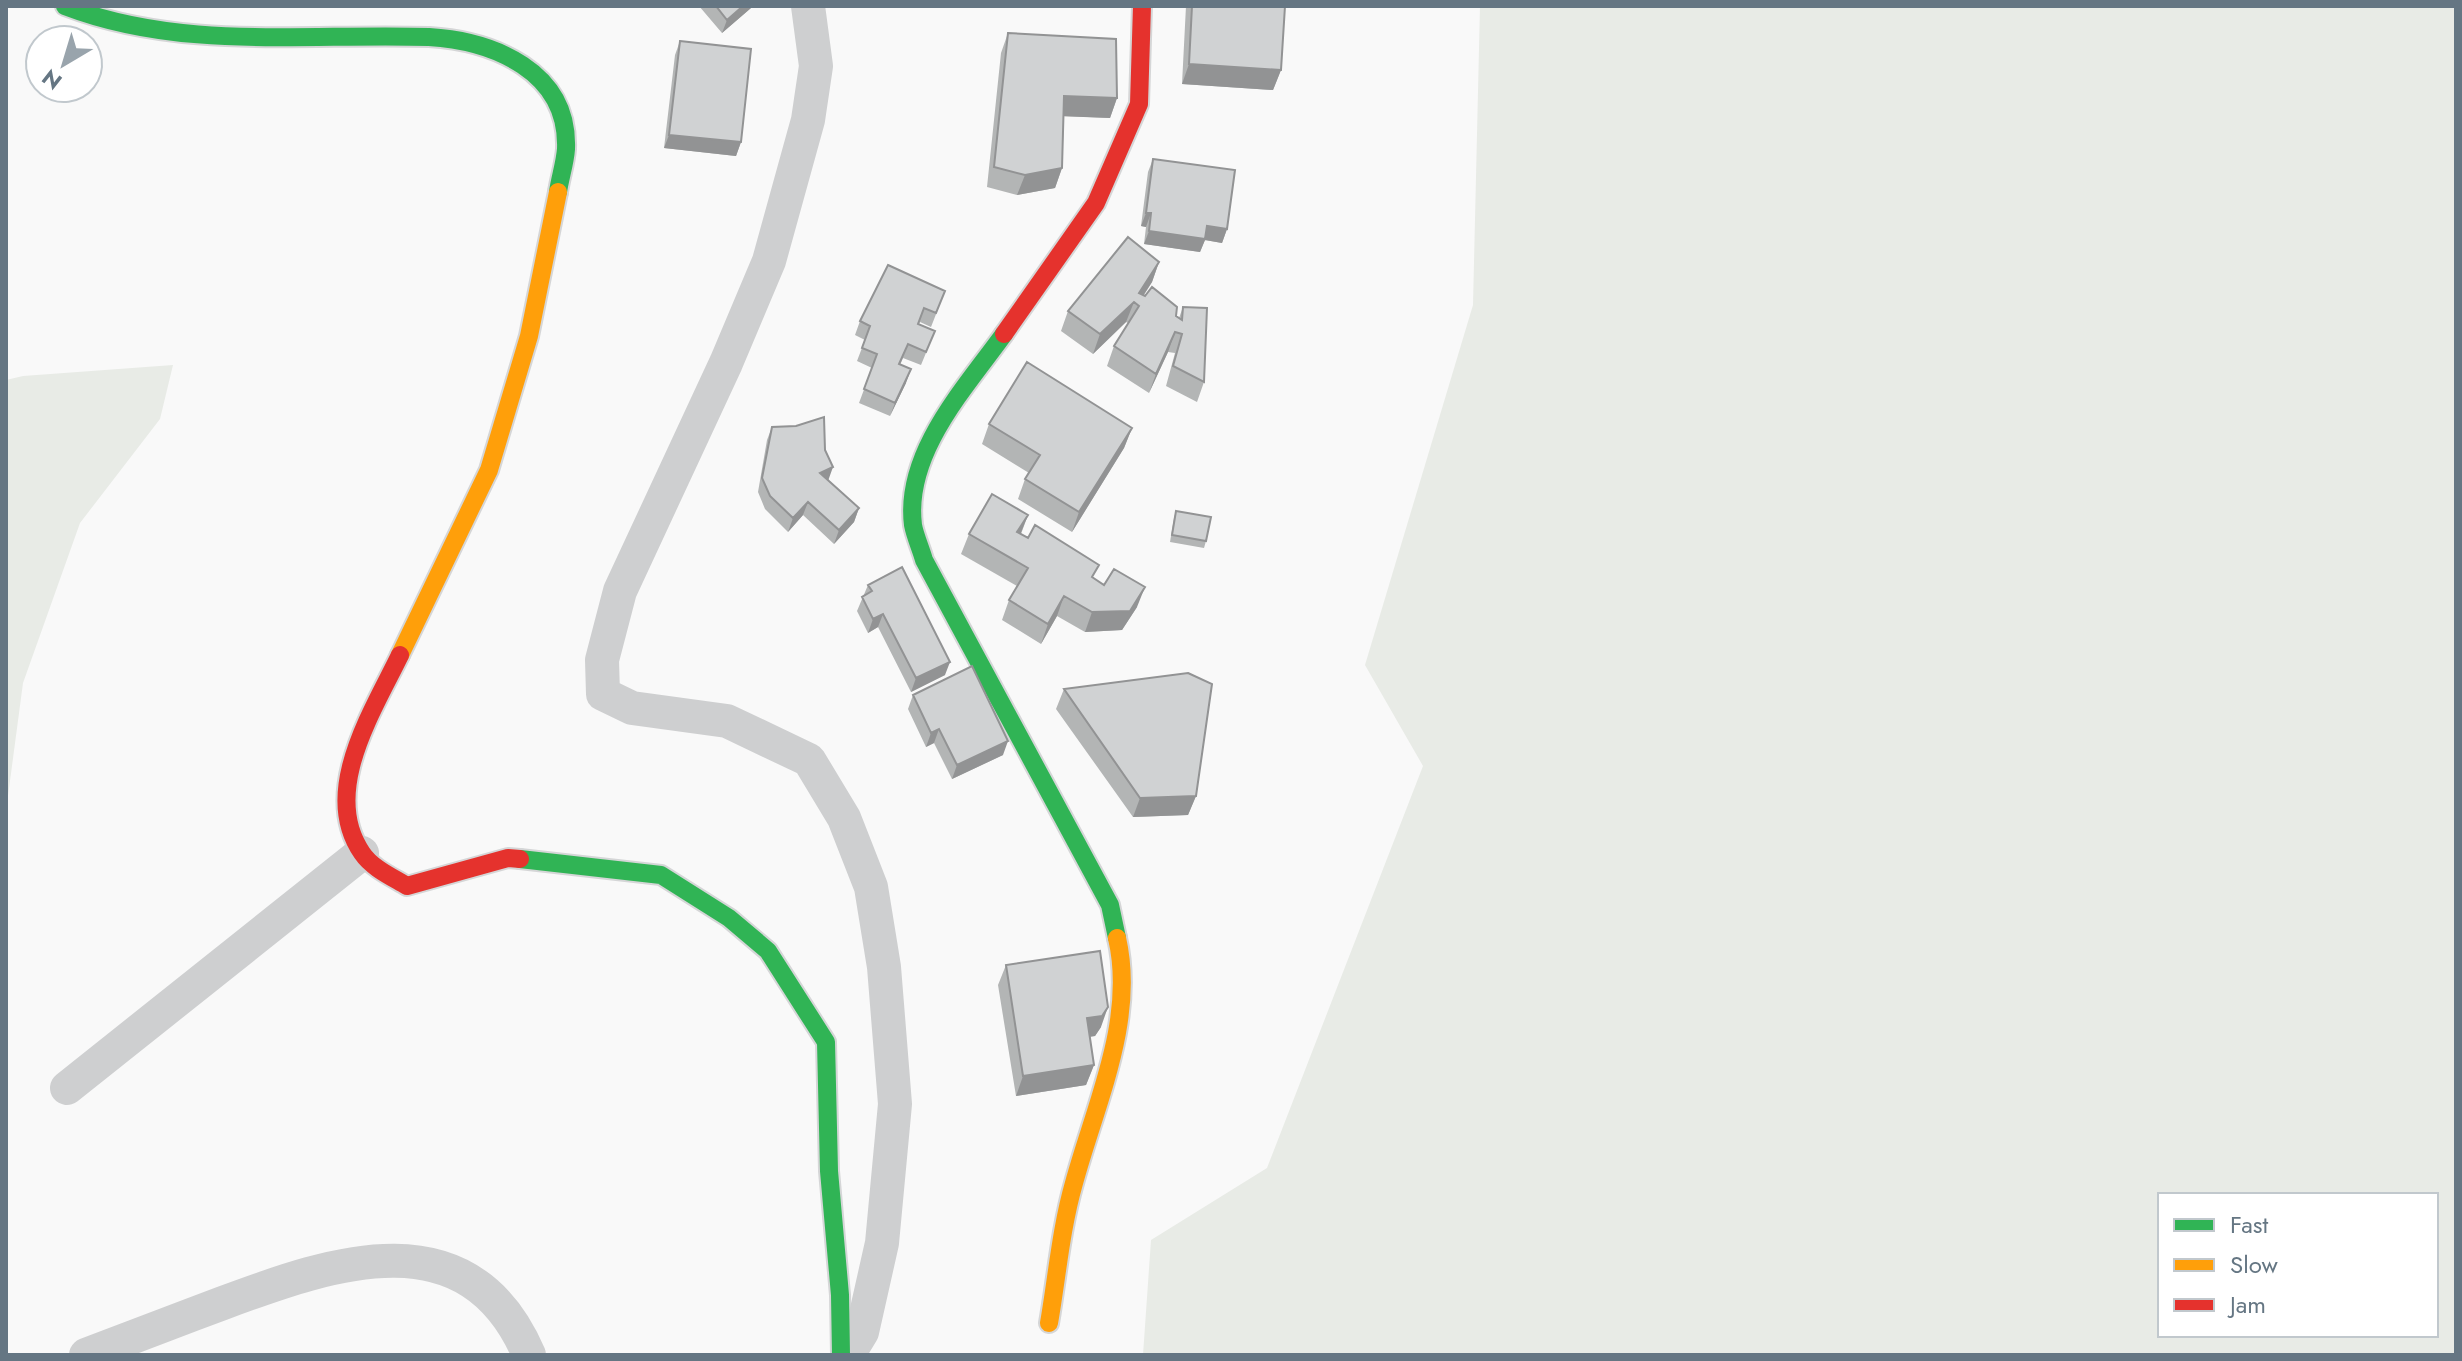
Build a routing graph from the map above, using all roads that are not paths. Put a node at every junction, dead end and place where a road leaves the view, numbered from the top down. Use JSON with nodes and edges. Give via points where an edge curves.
{"nodes":[{"id":1,"x":65,"y":6,"type":"edge"},
{"id":2,"x":808,"y":6,"type":"edge"},
{"id":3,"x":1142,"y":6,"type":"edge"},
{"id":4,"x":362,"y":853,"type":"junction"},
{"id":5,"x":67,"y":1088,"type":"dead end"},
{"id":6,"x":1049,"y":1323,"type":"dead end"},
{"id":7,"x":86,"y":1355,"type":"edge"},
{"id":8,"x":529,"y":1355,"type":"edge"},
{"id":9,"x":841,"y":1355,"type":"edge"},
{"id":10,"x":848,"y":1355,"type":"edge"}],
"edges":[{"from":1,"to":4,"type":"street","via":[[89,17],[194,35],[416,36],[481,44],[512,56],[535,74],[563,118],[566,149],[529,336],[489,470],[368,721],[348,778],[346,813]]},
{"from":2,"to":10,"type":"street","via":[[816,66],[808,120],[769,261],[620,591],[602,660],[603,694],[632,708],[727,721],[809,760],[844,818],[871,887],[884,967],[895,1104],[882,1243],[862,1332]]},
{"from":3,"to":6,"type":"street","via":[[1139,104],[1096,203],[940,424],[916,478],[913,524],[924,560],[1110,905],[1123,962],[1122,1008],[1073,1185]]},
{"from":4,"to":5,"type":"street"},
{"from":4,"to":9,"type":"street","via":[[407,886],[508,858],[661,875],[729,918],[768,951],[826,1042]]},
{"from":7,"to":8,"type":"street","via":[[282,1281],[368,1260],[409,1259],[476,1284],[502,1307]]}]}
